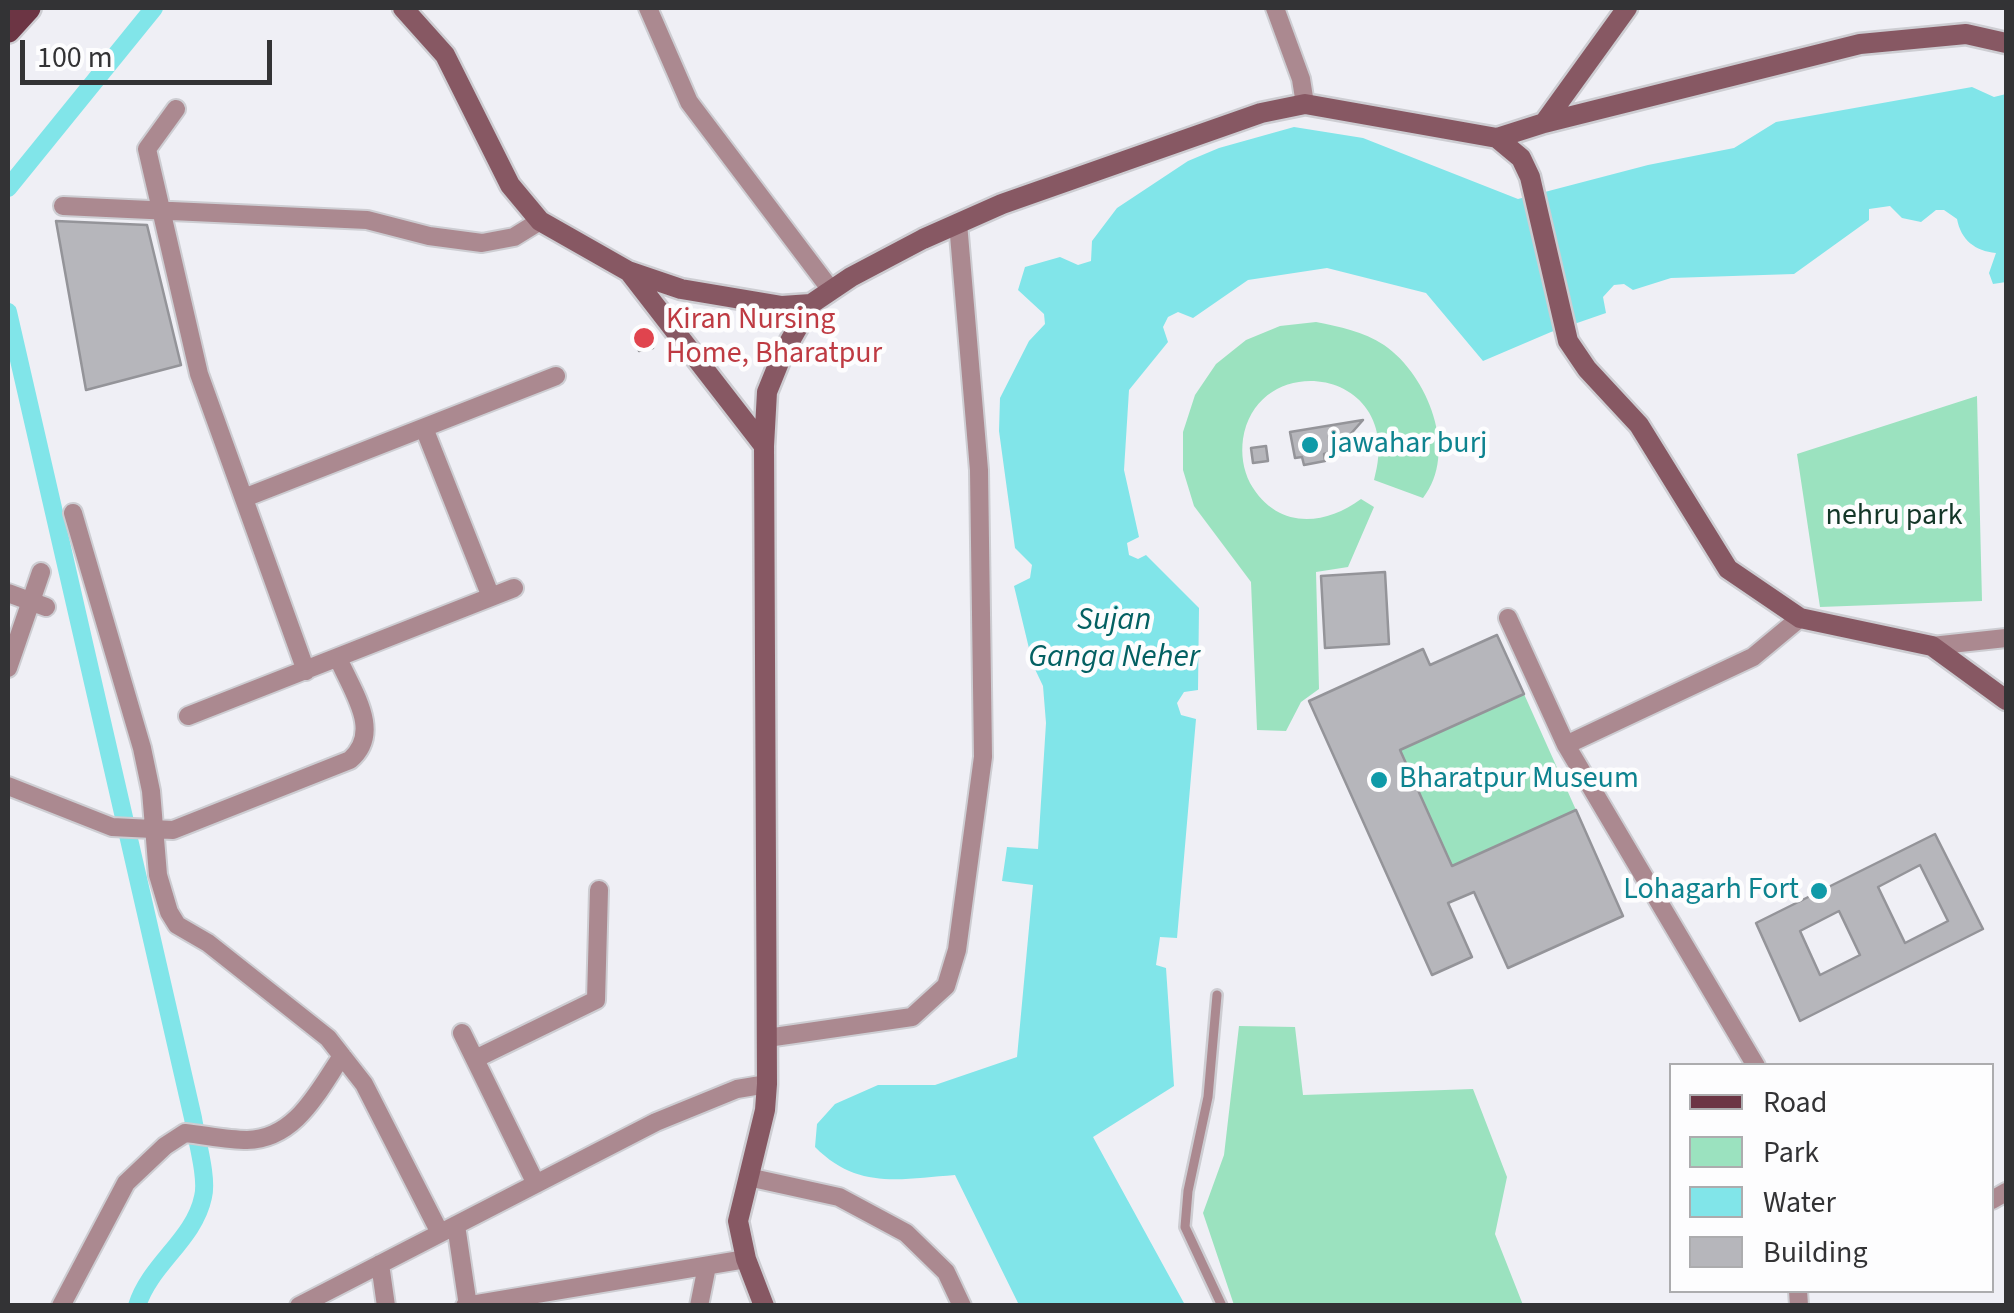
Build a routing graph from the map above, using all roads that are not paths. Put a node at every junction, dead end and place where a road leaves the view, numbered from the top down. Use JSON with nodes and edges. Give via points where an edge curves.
{"nodes":[{"id":1,"x":28,"y":8,"type":"edge"},
{"id":2,"x":403,"y":8,"type":"edge"},
{"id":3,"x":648,"y":8,"type":"edge"},
{"id":4,"x":1275,"y":8,"type":"edge"},
{"id":5,"x":1627,"y":8,"type":"edge"},
{"id":6,"x":8,"y":30,"type":"edge"},
{"id":7,"x":2006,"y":42,"type":"edge"},
{"id":8,"x":1306,"y":104,"type":"junction"},
{"id":9,"x":176,"y":109,"type":"dead end"},
{"id":10,"x":1544,"y":122,"type":"junction"},
{"id":11,"x":1496,"y":138,"type":"junction"},
{"id":12,"x":64,"y":206,"type":"dead end"},
{"id":13,"x":160,"y":210,"type":"junction"},
{"id":14,"x":540,"y":221,"type":"junction"},
{"id":15,"x":958,"y":224,"type":"junction"},
{"id":16,"x":628,"y":271,"type":"junction"},
{"id":17,"x":832,"y":290,"type":"junction"},
{"id":18,"x":811,"y":304,"type":"junction"},
{"id":19,"x":556,"y":376,"type":"dead end"},
{"id":20,"x":424,"y":428,"type":"junction"},
{"id":21,"x":764,"y":446,"type":"junction"},
{"id":22,"x":244,"y":498,"type":"junction"},
{"id":23,"x":72,"y":513,"type":"dead end"},
{"id":24,"x":40,"y":572,"type":"dead end"},
{"id":25,"x":514,"y":588,"type":"dead end"},
{"id":26,"x":8,"y":593,"type":"edge"},
{"id":27,"x":490,"y":597,"type":"junction"},
{"id":28,"x":39,"y":604,"type":"junction"},
{"id":29,"x":1508,"y":618,"type":"dead end"},
{"id":30,"x":1800,"y":618,"type":"junction"},
{"id":31,"x":2006,"y":638,"type":"edge"},
{"id":32,"x":1932,"y":646,"type":"junction"},
{"id":33,"x":338,"y":658,"type":"junction"},
{"id":34,"x":8,"y":668,"type":"edge"},
{"id":35,"x":306,"y":671,"type":"junction"},
{"id":36,"x":2006,"y":700,"type":"edge"},
{"id":37,"x":188,"y":716,"type":"dead end"},
{"id":38,"x":1566,"y":745,"type":"junction"},
{"id":39,"x":8,"y":786,"type":"edge"},
{"id":40,"x":155,"y":828,"type":"junction"},
{"id":41,"x":599,"y":890,"type":"dead end"},
{"id":42,"x":1217,"y":995,"type":"dead end"},
{"id":43,"x":462,"y":1032,"type":"dead end"},
{"id":44,"x":767,"y":1038,"type":"junction"},
{"id":45,"x":342,"y":1056,"type":"junction"},
{"id":46,"x":475,"y":1058,"type":"junction"},
{"id":47,"x":1754,"y":1063,"type":"edge"},
{"id":48,"x":767,"y":1084,"type":"junction"},
{"id":49,"x":748,"y":1177,"type":"junction"},
{"id":50,"x":536,"y":1184,"type":"junction"},
{"id":51,"x":448,"y":1229,"type":"junction"},
{"id":52,"x":746,"y":1259,"type":"junction"},
{"id":53,"x":380,"y":1264,"type":"junction"},
{"id":54,"x":706,"y":1266,"type":"junction"},
{"id":55,"x":467,"y":1305,"type":"edge"},
{"id":56,"x":61,"y":1306,"type":"edge"},
{"id":57,"x":300,"y":1306,"type":"edge"},
{"id":58,"x":386,"y":1306,"type":"edge"},
{"id":59,"x":699,"y":1306,"type":"edge"},
{"id":60,"x":764,"y":1306,"type":"edge"},
{"id":61,"x":962,"y":1306,"type":"edge"},
{"id":62,"x":1222,"y":1306,"type":"edge"}],
"edges":[{"from":1,"to":6,"type":"main road"},
{"from":2,"to":14,"type":"main road","via":[[445,55],[510,185]]},
{"from":3,"to":17,"type":"street","via":[[689,102]]},
{"from":4,"to":8,"type":"street"},
{"from":5,"to":10,"type":"main road"},
{"from":7,"to":10,"type":"main road","via":[[1966,34],[1860,44]]},
{"from":8,"to":11,"type":"main road"},
{"from":8,"to":15,"type":"main road","via":[[1226,125]]},
{"from":9,"to":13,"type":"street","via":[[147,149]]},
{"from":10,"to":11,"type":"main road"},
{"from":11,"to":30,"type":"main road","via":[[1521,158],[1530,177],[1568,341],[1638,425],[1728,569]]},
{"from":12,"to":13,"type":"street"},
{"from":13,"to":14,"type":"street","via":[[367,220],[482,243],[514,237]]},
{"from":13,"to":22,"type":"street","via":[[199,374]]},
{"from":14,"to":16,"type":"main road"},
{"from":15,"to":17,"type":"main road"},
{"from":15,"to":44,"type":"street","via":[[978,470],[983,757],[957,950],[946,986],[912,1017]]},
{"from":16,"to":18,"type":"main road","via":[[681,290],[782,306]]},
{"from":16,"to":21,"type":"main road"},
{"from":17,"to":18,"type":"main road"},
{"from":18,"to":21,"type":"main road","via":[[767,392]]},
{"from":19,"to":20,"type":"street"},
{"from":20,"to":22,"type":"street"},
{"from":20,"to":27,"type":"street"},
{"from":21,"to":44,"type":"main road"},
{"from":22,"to":35,"type":"street"},
{"from":23,"to":40,"type":"street","via":[[142,748]]},
{"from":24,"to":28,"type":"street"},
{"from":25,"to":27,"type":"street"},
{"from":26,"to":28,"type":"street"},
{"from":27,"to":33,"type":"street"},
{"from":28,"to":34,"type":"street"},
{"from":29,"to":38,"type":"street"},
{"from":30,"to":32,"type":"main road"},
{"from":30,"to":38,"type":"street","via":[[1753,657]]},
{"from":31,"to":32,"type":"street"},
{"from":32,"to":36,"type":"main road"},
{"from":33,"to":35,"type":"street"},
{"from":33,"to":40,"type":"street","via":[[367,726],[361,751],[173,830]]},
{"from":35,"to":37,"type":"street"},
{"from":38,"to":47,"type":"street"},
{"from":39,"to":40,"type":"street","via":[[112,826]]},
{"from":40,"to":45,"type":"street","via":[[158,876],[177,925],[283,1000]]},
{"from":41,"to":46,"type":"street","via":[[596,1000]]},
{"from":42,"to":62,"type":"lane","via":[[1208,1098],[1185,1227]]},
{"from":43,"to":46,"type":"street"},
{"from":44,"to":48,"type":"main road"},
{"from":45,"to":51,"type":"street"},
{"from":45,"to":56,"type":"street","via":[[300,1118],[284,1130],[246,1140],[184,1134],[165,1146],[126,1182]]},
{"from":46,"to":50,"type":"street"},
{"from":48,"to":49,"type":"main road"},
{"from":48,"to":50,"type":"street","via":[[656,1122]]},
{"from":49,"to":52,"type":"main road","via":[[738,1221]]},
{"from":49,"to":61,"type":"street","via":[[839,1197],[906,1233],[946,1272]]},
{"from":50,"to":51,"type":"street"},
{"from":51,"to":53,"type":"street"},
{"from":51,"to":55,"type":"street"},
{"from":52,"to":54,"type":"street"},
{"from":52,"to":60,"type":"main road"},
{"from":53,"to":57,"type":"street"},
{"from":53,"to":58,"type":"street"},
{"from":54,"to":55,"type":"street"},
{"from":54,"to":59,"type":"street"}]}
